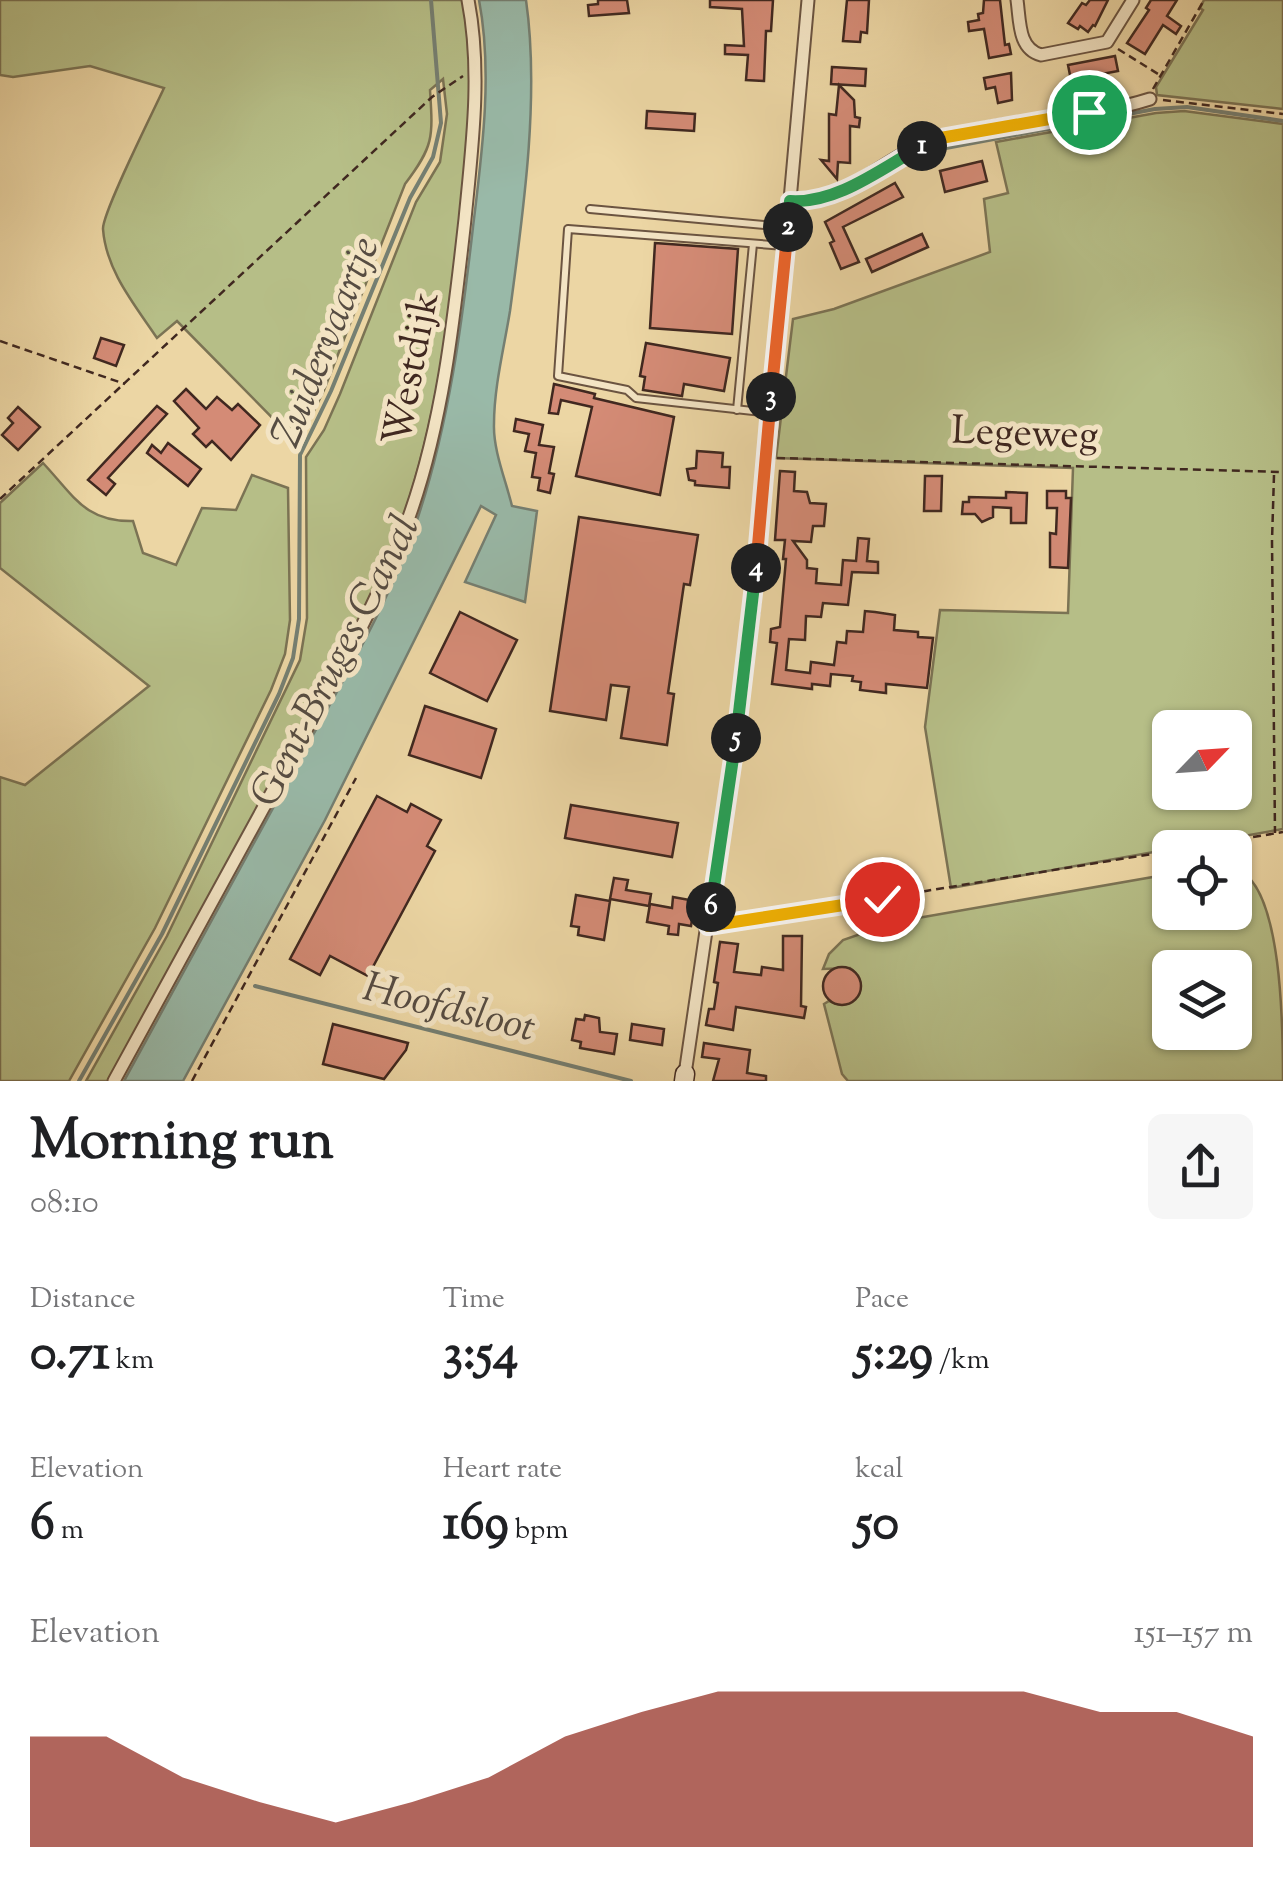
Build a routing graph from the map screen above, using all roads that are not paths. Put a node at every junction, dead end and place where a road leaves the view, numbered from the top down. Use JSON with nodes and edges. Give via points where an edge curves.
{"nodes":[{"id":1,"x":468,"y":0,"type":"edge"},
{"id":2,"x":808,"y":0,"type":"edge"},
{"id":3,"x":1016,"y":0,"type":"edge"},
{"id":4,"x":1133,"y":0,"type":"edge"},
{"id":5,"x":1150,"y":99,"type":"road end"},
{"id":6,"x":790,"y":201,"type":"junction"},
{"id":7,"x":590,"y":208,"type":"dead end"},
{"id":8,"x":788,"y":228,"type":"junction"},
{"id":9,"x":753,"y":244,"type":"junction"},
{"id":10,"x":786,"y":246,"type":"junction"},
{"id":11,"x":737,"y":410,"type":"junction"},
{"id":12,"x":770,"y":413,"type":"junction"},
{"id":13,"x":684,"y":1077,"type":"edge"},
{"id":14,"x":114,"y":1081,"type":"edge"}],
"edges":[{"from":1,"to":14,"type":"street","name":"Westdijk","via":[[471,160],[456,301],[411,514],[350,648]]},
{"from":2,"to":6,"type":"street"},
{"from":3,"to":4,"type":"street","via":[[1025,46],[1041,55],[1107,42]]},
{"from":5,"to":6,"type":"street","via":[[935,139],[834,194]]},
{"from":6,"to":8,"type":"street"},
{"from":7,"to":8,"type":"lane"},
{"from":8,"to":10,"type":"street"},
{"from":9,"to":10,"type":"lane"},
{"from":9,"to":11,"type":"lane"},
{"from":9,"to":11,"type":"lane","via":[[568,230],[558,376],[628,390],[636,398]]},
{"from":10,"to":12,"type":"street"},
{"from":11,"to":12,"type":"lane"},
{"from":12,"to":13,"type":"street","via":[[753,611]]}]}
